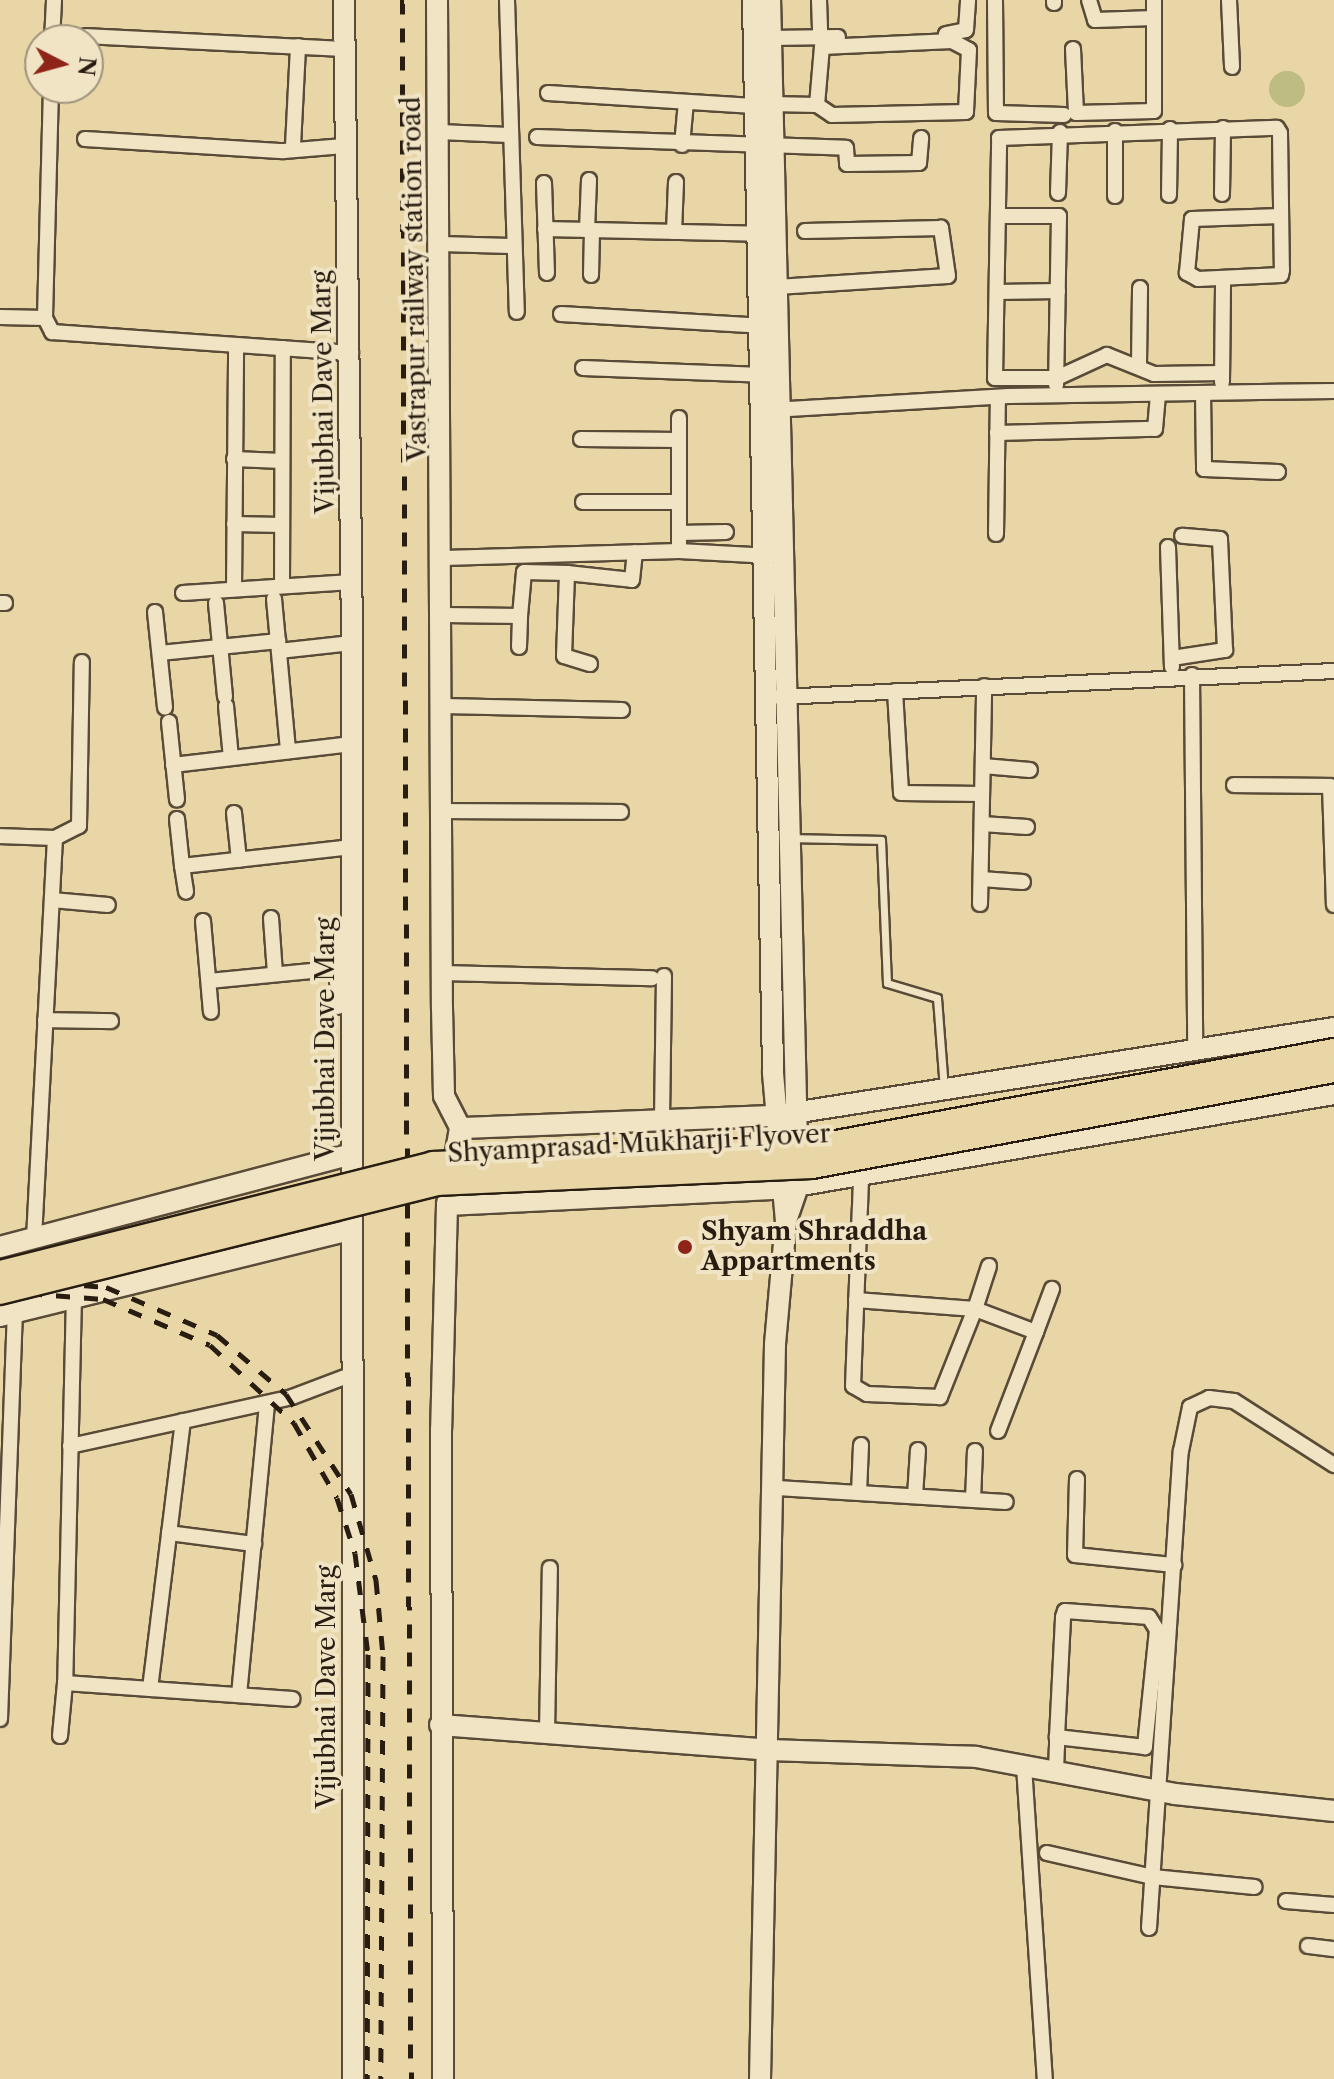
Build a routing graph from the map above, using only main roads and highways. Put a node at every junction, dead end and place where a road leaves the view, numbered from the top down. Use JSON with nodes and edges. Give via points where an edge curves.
{"nodes":[{"id":1,"x":1334,"y":1050,"type":"edge"},
{"id":2,"x":1334,"y":1071,"type":"edge"},
{"id":3,"x":0,"y":1272,"type":"edge"},
{"id":4,"x":0,"y":1293,"type":"edge"}],
"edges":[{"from":1,"to":3,"type":"main road","name":"Shyamprasad Mukharji Flyover","bridge":true,"via":[[809,1147],[433,1163]]},
{"from":2,"to":4,"type":"main road","name":"Shyamprasad Mukharji Flyover","bridge":true,"via":[[812,1167],[436,1184]]}]}
